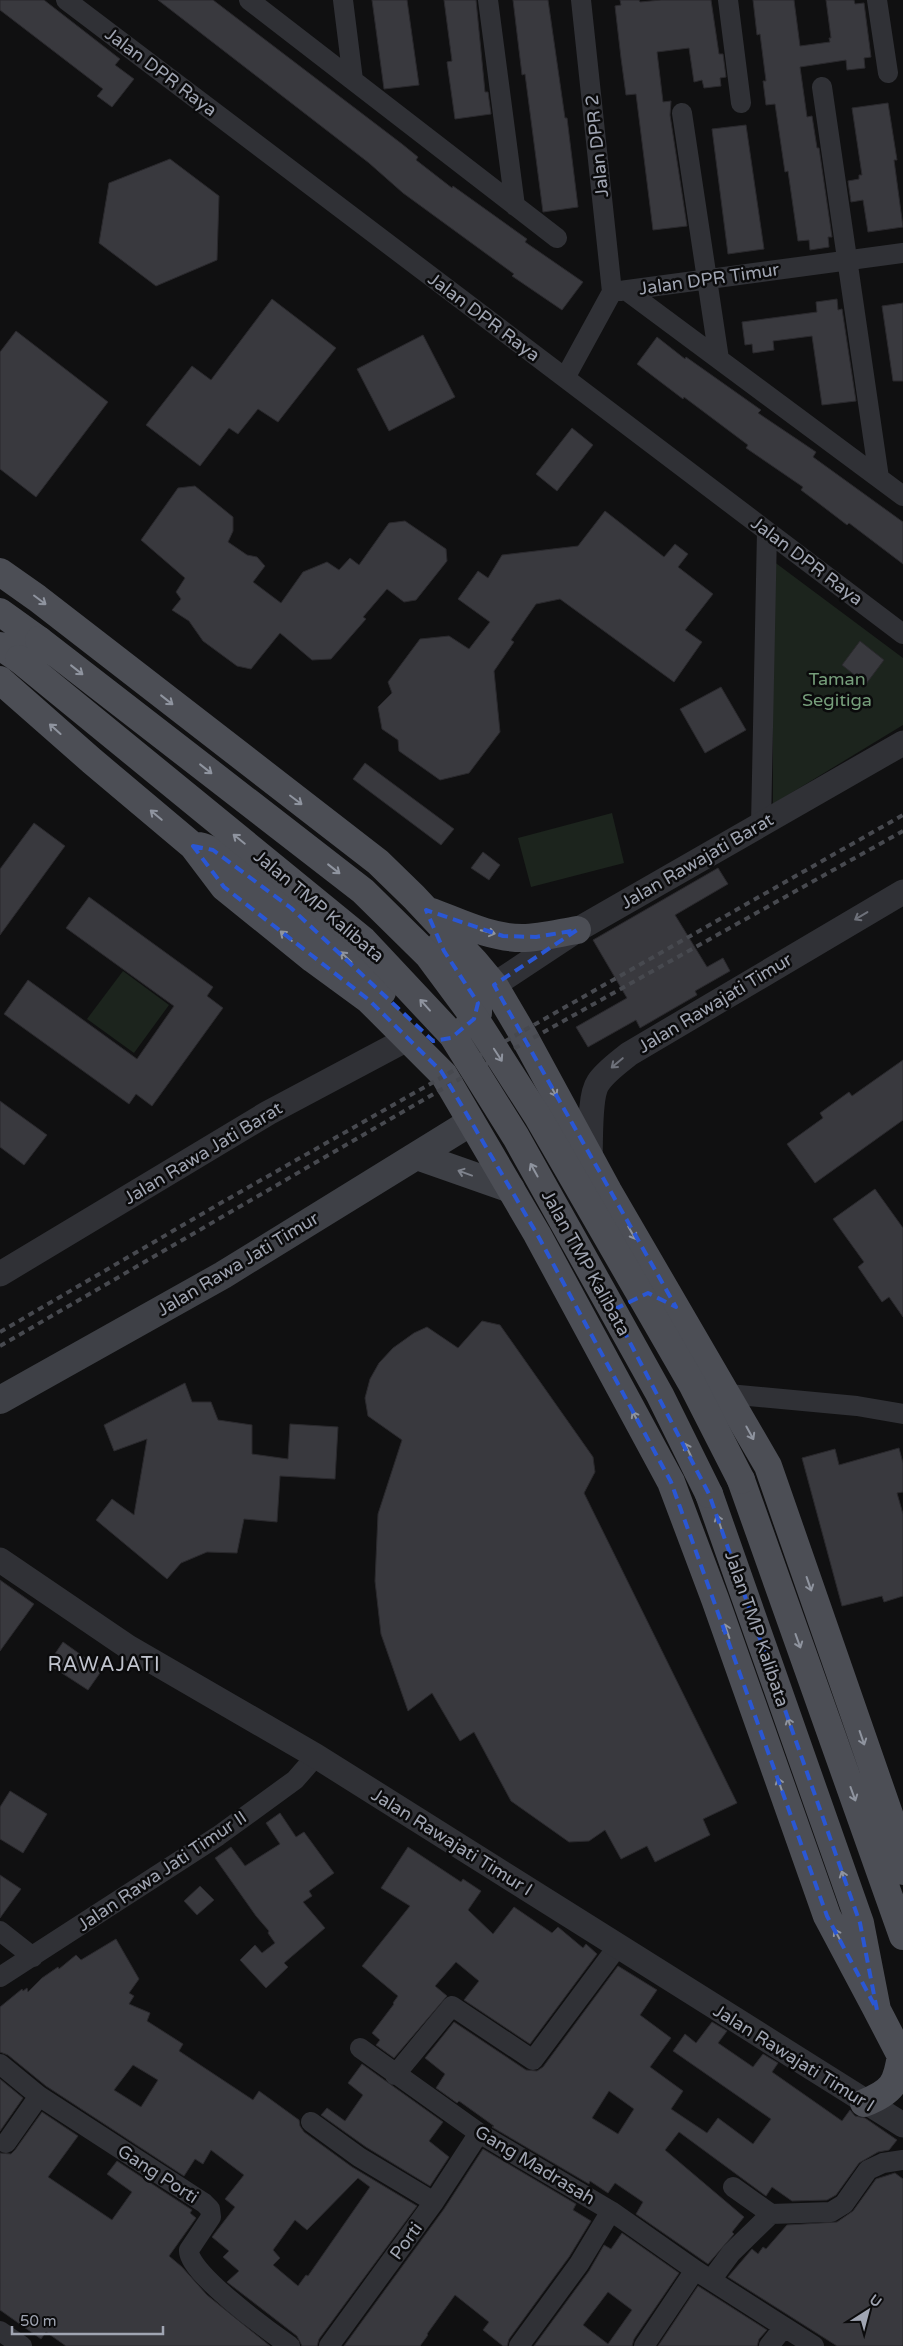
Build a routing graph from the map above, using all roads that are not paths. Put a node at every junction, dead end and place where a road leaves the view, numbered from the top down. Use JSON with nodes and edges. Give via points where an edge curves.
{"nodes":[{"id":1,"x":66,"y":0,"type":"edge"},
{"id":2,"x":248,"y":0,"type":"edge"},
{"id":3,"x":343,"y":0,"type":"edge"},
{"id":4,"x":488,"y":0,"type":"edge"},
{"id":5,"x":582,"y":0,"type":"edge"},
{"id":6,"x":728,"y":0,"type":"edge"},
{"id":7,"x":877,"y":0,"type":"edge"},
{"id":8,"x":888,"y":72,"type":"dead end"},
{"id":9,"x":353,"y":80,"type":"junction"},
{"id":10,"x":822,"y":87,"type":"dead end"},
{"id":11,"x":741,"y":103,"type":"dead end"},
{"id":12,"x":682,"y":113,"type":"dead end"},
{"id":13,"x":515,"y":206,"type":"junction"},
{"id":14,"x":557,"y":238,"type":"dead end"},
{"id":15,"x":903,"y":253,"type":"edge"},
{"id":16,"x":848,"y":260,"type":"junction"},
{"id":17,"x":707,"y":279,"type":"junction"},
{"id":18,"x":620,"y":291,"type":"junction"},
{"id":19,"x":719,"y":359,"type":"junction"},
{"id":20,"x":565,"y":378,"type":"junction"},
{"id":21,"x":879,"y":478,"type":"junction"},
{"id":22,"x":903,"y":496,"type":"edge"},
{"id":23,"x":767,"y":531,"type":"junction"},
{"id":24,"x":0,"y":572,"type":"edge"},
{"id":25,"x":0,"y":612,"type":"edge"},
{"id":26,"x":903,"y":634,"type":"edge"},
{"id":27,"x":10,"y":653,"type":"edge"},
{"id":28,"x":0,"y":680,"type":"edge"},
{"id":29,"x":903,"y":743,"type":"edge"},
{"id":30,"x":760,"y":825,"type":"junction"},
{"id":31,"x":193,"y":846,"type":"junction"},
{"id":32,"x":903,"y":892,"type":"edge"},
{"id":33,"x":426,"y":910,"type":"junction"},
{"id":34,"x":577,"y":930,"type":"junction"},
{"id":35,"x":494,"y":985,"type":"junction"},
{"id":36,"x":409,"y":1038,"type":"junction"},
{"id":37,"x":471,"y":1122,"type":"junction"},
{"id":38,"x":417,"y":1156,"type":"junction"},
{"id":39,"x":590,"y":1157,"type":"junction"},
{"id":40,"x":511,"y":1189,"type":"junction"},
{"id":41,"x":608,"y":1191,"type":"junction"},
{"id":42,"x":537,"y":1234,"type":"junction"},
{"id":43,"x":0,"y":1274,"type":"edge"},
{"id":44,"x":676,"y":1307,"type":"junction"},
{"id":45,"x":594,"y":1342,"type":"junction"},
{"id":46,"x":728,"y":1394,"type":"junction"},
{"id":47,"x":0,"y":1400,"type":"edge"},
{"id":48,"x":903,"y":1414,"type":"edge"},
{"id":49,"x":0,"y":1560,"type":"edge"},
{"id":50,"x":316,"y":1756,"type":"junction"},
{"id":51,"x":903,"y":1871,"type":"edge"},
{"id":52,"x":0,"y":1931,"type":"edge"},
{"id":53,"x":903,"y":1936,"type":"edge"},
{"id":54,"x":618,"y":1946,"type":"junction"},
{"id":55,"x":33,"y":1957,"type":"junction"},
{"id":56,"x":0,"y":1977,"type":"edge"},
{"id":57,"x":877,"y":2010,"type":"junction"},
{"id":58,"x":360,"y":2048,"type":"dead end"},
{"id":59,"x":902,"y":2057,"type":"edge"},
{"id":60,"x":0,"y":2064,"type":"edge"},
{"id":61,"x":395,"y":2075,"type":"junction"},
{"id":62,"x":39,"y":2096,"type":"junction"},
{"id":63,"x":864,"y":2103,"type":"junction"},
{"id":64,"x":311,"y":2122,"type":"dead end"},
{"id":65,"x":903,"y":2125,"type":"edge"},
{"id":66,"x":479,"y":2133,"type":"junction"},
{"id":67,"x":6,"y":2143,"type":"dead end"},
{"id":68,"x":903,"y":2160,"type":"edge"},
{"id":69,"x":733,"y":2186,"type":"dead end"},
{"id":70,"x":434,"y":2202,"type":"junction"},
{"id":71,"x":611,"y":2211,"type":"junction"},
{"id":72,"x":771,"y":2214,"type":"junction"},
{"id":73,"x":703,"y":2275,"type":"junction"},
{"id":74,"x":784,"y":2327,"type":"junction"},
{"id":75,"x":0,"y":2331,"type":"edge"},
{"id":76,"x":22,"y":2346,"type":"edge"},
{"id":77,"x":290,"y":2346,"type":"edge"},
{"id":78,"x":329,"y":2346,"type":"edge"},
{"id":79,"x":520,"y":2346,"type":"edge"},
{"id":80,"x":644,"y":2346,"type":"edge"},
{"id":81,"x":769,"y":2346,"type":"edge"},
{"id":82,"x":814,"y":2346,"type":"edge"}],
"edges":[{"from":1,"to":20,"type":"street","name":"Jalan DPR Raya"},
{"from":2,"to":9,"type":"street"},
{"from":3,"to":9,"type":"street"},
{"from":4,"to":13,"type":"street"},
{"from":5,"to":18,"type":"street","name":"Jalan DPR 2"},
{"from":6,"to":11,"type":"street"},
{"from":7,"to":8,"type":"street"},
{"from":9,"to":13,"type":"street"},
{"from":10,"to":16,"type":"street"},
{"from":12,"to":17,"type":"street"},
{"from":13,"to":14,"type":"street"},
{"from":15,"to":16,"type":"street","name":"Jalan DPR Timur"},
{"from":16,"to":17,"type":"street","name":"Jalan DPR Timur"},
{"from":16,"to":21,"type":"street"},
{"from":17,"to":18,"type":"street","name":"Jalan DPR Timur"},
{"from":17,"to":19,"type":"street"},
{"from":18,"to":19,"type":"street"},
{"from":18,"to":20,"type":"street"},
{"from":19,"to":21,"type":"street"},
{"from":20,"to":23,"type":"street","name":"Jalan DPR Raya"},
{"from":21,"to":22,"type":"street"},
{"from":23,"to":26,"type":"street","name":"Jalan DPR Raya"},
{"from":23,"to":30,"type":"street"},
{"from":24,"to":33,"type":"main road","one_way":true,"via":[[378,862]]},
{"from":25,"to":53,"type":"main road","name":"Jalan TMP Kalibata","one_way":true,"bridge":true,"via":[[364,891],[428,954],[474,1018],[538,1117],[692,1384],[741,1480]]},
{"from":57,"to":27,"type":"main road","name":"Jalan TMP Kalibata","one_way":true,"bridge":true,"via":[[860,1923],[709,1494],[650,1378],[516,1137],[453,1036],[363,940]]},
{"from":31,"to":28,"type":"main road","one_way":true},
{"from":29,"to":30,"type":"street","name":"Jalan Rawajati Barat"},
{"from":30,"to":34,"type":"street","name":"Jalan Rawajati Barat"},
{"from":33,"to":31,"type":"main road","one_way":true,"via":[[444,951],[471,989],[479,1008],[470,1024],[445,1041],[433,1041],[422,1034],[344,955],[240,869],[213,850]]},
{"from":36,"to":31,"type":"main road","one_way":true,"via":[[369,1000],[224,887]]},
{"from":32,"to":39,"type":"street","name":"Jalan Rawajati Timur","one_way":true,"via":[[629,1054],[610,1070],[596,1085]]},
{"from":33,"to":34,"type":"main road","one_way":true,"via":[[504,936],[536,937]]},
{"from":33,"to":35,"type":"main road"},
{"from":34,"to":35,"type":"street","name":"Jalan Rawajati Barat"},
{"from":35,"to":39,"type":"main road","one_way":true},
{"from":36,"to":37,"type":"main road","via":[[441,1071]]},
{"from":36,"to":43,"type":"street","name":"Jalan Rawa Jati Barat","via":[[268,1113]]},
{"from":37,"to":38,"type":"main road","name":"Jalan Rawa Jati Timur"},
{"from":37,"to":40,"type":"main road"},
{"from":40,"to":38,"type":"main road","one_way":true},
{"from":38,"to":47,"type":"main road","name":"Jalan Rawa Jati Timur","via":[[223,1275]]},
{"from":39,"to":41,"type":"main road"},
{"from":40,"to":42,"type":"main road"},
{"from":41,"to":42,"type":"main road","via":[[608,1211],[604,1222],[570,1241],[555,1242]]},
{"from":41,"to":44,"type":"main road","one_way":true},
{"from":42,"to":45,"type":"main road"},
{"from":44,"to":45,"type":"main road","via":[[658,1294],[638,1296],[613,1310],[599,1328]]},
{"from":44,"to":46,"type":"main road"},
{"from":57,"to":45,"type":"main road","one_way":true,"via":[[827,1916],[671,1482]]},
{"from":46,"to":48,"type":"street","via":[[857,1406]]},
{"from":46,"to":51,"type":"main road","one_way":true,"via":[[768,1466],[896,1834]]},
{"from":49,"to":50,"type":"street","name":"Jalan Rawajati Timur I","via":[[128,1647]]},
{"from":50,"to":54,"type":"street","name":"Jalan Rawajati Timur I"},
{"from":50,"to":55,"type":"street","name":"Jalan Rawa Jati Timur II","via":[[295,1780],[218,1836]]},
{"from":52,"to":55,"type":"street"},
{"from":54,"to":61,"type":"street","via":[[533,2060],[452,2006]]},
{"from":54,"to":63,"type":"street","name":"Jalan Rawajati Timur I"},
{"from":55,"to":56,"type":"street","name":"Jalan Rawa Jati Timur II"},
{"from":57,"to":59,"type":"main road","name":"Jalan TMP Kalibata"},
{"from":58,"to":61,"type":"street","name":"Gang Madrasah"},
{"from":59,"to":63,"type":"main road","via":[[892,2088]]},
{"from":60,"to":62,"type":"street","name":"Gang Porti"},
{"from":61,"to":66,"type":"street","name":"Gang Madrasah"},
{"from":62,"to":67,"type":"street"},
{"from":62,"to":77,"type":"street","name":"Gang Porti","via":[[204,2203],[210,2209],[211,2217],[189,2250],[192,2262],[232,2302]]},
{"from":63,"to":65,"type":"street","name":"Jalan Rawajati Timur I"},
{"from":64,"to":70,"type":"street","via":[[359,2157]]},
{"from":66,"to":70,"type":"street","name":"Porti"},
{"from":66,"to":71,"type":"street","name":"Gang Madrasah"},
{"from":68,"to":72,"type":"street","via":[[882,2163],[868,2170],[844,2204],[831,2212]]},
{"from":69,"to":72,"type":"street"},
{"from":70,"to":78,"type":"street","name":"Porti"},
{"from":71,"to":73,"type":"street","name":"Gang Madrasah"},
{"from":71,"to":79,"type":"street","via":[[579,2264]]},
{"from":72,"to":73,"type":"street"},
{"from":73,"to":74,"type":"street","name":"Gang Madrasah"},
{"from":73,"to":80,"type":"street"},
{"from":74,"to":81,"type":"street"},
{"from":74,"to":82,"type":"street","name":"Gang Madrasah"},
{"from":75,"to":76,"type":"street"}]}
